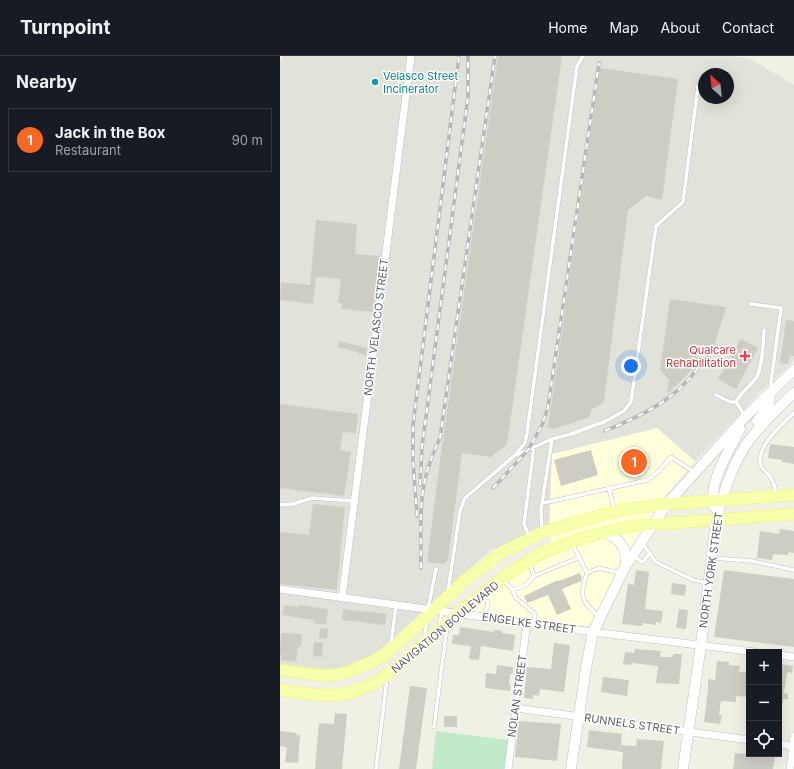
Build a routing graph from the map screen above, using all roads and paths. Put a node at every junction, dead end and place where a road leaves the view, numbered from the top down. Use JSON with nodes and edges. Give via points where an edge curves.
{"nodes":[{"id":1,"x":411,"y":56,"type":"edge"},
{"id":2,"x":583,"y":56,"type":"edge"},
{"id":3,"x":698,"y":86,"type":"dead end"},
{"id":4,"x":750,"y":304,"type":"dead end"},
{"id":5,"x":764,"y":330,"type":"dead end"},
{"id":6,"x":794,"y":370,"type":"edge"},
{"id":7,"x":770,"y":393,"type":"junction"},
{"id":8,"x":794,"y":393,"type":"edge"},
{"id":9,"x":716,"y":395,"type":"dead end"},
{"id":10,"x":736,"y":402,"type":"junction"},
{"id":11,"x":794,"y":413,"type":"edge"},
{"id":12,"x":746,"y":416,"type":"junction"},
{"id":13,"x":552,"y":439,"type":"junction"},
{"id":14,"x":534,"y":447,"type":"junction"},
{"id":15,"x":743,"y":450,"type":"junction"},
{"id":16,"x":514,"y":456,"type":"junction"},
{"id":17,"x":695,"y":473,"type":"junction"},
{"id":18,"x":609,"y":488,"type":"junction"},
{"id":19,"x":794,"y":495,"type":"edge"},
{"id":20,"x":776,"y":497,"type":"junction"},
{"id":21,"x":717,"y":501,"type":"junction"},
{"id":22,"x":354,"y":502,"type":"junction"},
{"id":23,"x":542,"y":503,"type":"junction"},
{"id":24,"x":666,"y":504,"type":"junction"},
{"id":25,"x":280,"y":505,"type":"edge"},
{"id":26,"x":615,"y":511,"type":"junction"},
{"id":27,"x":794,"y":514,"type":"edge"},
{"id":28,"x":716,"y":520,"type":"junction"},
{"id":29,"x":654,"y":524,"type":"junction"},
{"id":30,"x":542,"y":532,"type":"junction"},
{"id":31,"x":604,"y":532,"type":"junction"},
{"id":32,"x":530,"y":539,"type":"junction"},
{"id":33,"x":572,"y":542,"type":"junction"},
{"id":34,"x":641,"y":542,"type":"junction"},
{"id":35,"x":544,"y":552,"type":"junction"},
{"id":36,"x":650,"y":553,"type":"junction"},
{"id":37,"x":632,"y":556,"type":"junction"},
{"id":38,"x":580,"y":558,"type":"junction"},
{"id":39,"x":712,"y":558,"type":"junction"},
{"id":40,"x":529,"y":561,"type":"junction"},
{"id":41,"x":436,"y":569,"type":"dead end"},
{"id":42,"x":624,"y":569,"type":"junction"},
{"id":43,"x":794,"y":570,"type":"edge"},
{"id":44,"x":587,"y":573,"type":"junction"},
{"id":45,"x":534,"y":576,"type":"junction"},
{"id":46,"x":502,"y":579,"type":"junction"},
{"id":47,"x":709,"y":583,"type":"junction"},
{"id":48,"x":461,"y":585,"type":"junction"},
{"id":49,"x":280,"y":589,"type":"edge"},
{"id":50,"x":514,"y":590,"type":"junction"},
{"id":51,"x":480,"y":596,"type":"junction"},
{"id":52,"x":447,"y":597,"type":"junction"},
{"id":53,"x":342,"y":598,"type":"junction"},
{"id":54,"x":470,"y":603,"type":"junction"},
{"id":55,"x":396,"y":605,"type":"junction"},
{"id":56,"x":433,"y":612,"type":"junction"},
{"id":57,"x":458,"y":613,"type":"junction"},
{"id":58,"x":482,"y":617,"type":"junction"},
{"id":59,"x":600,"y":618,"type":"junction"},
{"id":60,"x":448,"y":622,"type":"junction"},
{"id":61,"x":531,"y":623,"type":"junction"},
{"id":62,"x":593,"y":632,"type":"junction"},
{"id":63,"x":436,"y":633,"type":"junction"},
{"id":64,"x":424,"y":643,"type":"junction"},
{"id":65,"x":701,"y":645,"type":"junction"},
{"id":66,"x":390,"y":649,"type":"junction"},
{"id":67,"x":746,"y":651,"type":"edge"},
{"id":68,"x":782,"y":655,"type":"edge"},
{"id":69,"x":794,"y":657,"type":"edge"},
{"id":70,"x":378,"y":658,"type":"junction"},
{"id":71,"x":399,"y":666,"type":"junction"},
{"id":72,"x":280,"y":670,"type":"edge"},
{"id":73,"x":387,"y":675,"type":"junction"},
{"id":74,"x":280,"y":690,"type":"edge"},
{"id":75,"x":516,"y":708,"type":"junction"},
{"id":76,"x":579,"y":716,"type":"junction"},
{"id":77,"x":434,"y":727,"type":"dead end"},
{"id":78,"x":688,"y":732,"type":"junction"},
{"id":79,"x":794,"y":736,"type":"edge"},
{"id":80,"x":746,"y":740,"type":"edge"},
{"id":81,"x":782,"y":744,"type":"edge"},
{"id":82,"x":793,"y":746,"type":"edge"},
{"id":83,"x":376,"y":769,"type":"edge"},
{"id":84,"x":508,"y":769,"type":"edge"},
{"id":85,"x":572,"y":769,"type":"edge"},
{"id":86,"x":683,"y":769,"type":"edge"},
{"id":87,"x":790,"y":769,"type":"edge"}],
"edges":[{"from":1,"to":22,"type":"street","name":"NORTH VELASCO STREET"},
{"from":2,"to":16,"type":"lane","via":[[577,66],[527,433],[525,443]]},
{"from":3,"to":13,"type":"lane","via":[[683,202],[656,226],[631,402],[624,411],[606,421]]},
{"from":4,"to":7,"type":"lane","via":[[780,308]]},
{"from":5,"to":10,"type":"lane","via":[[757,377],[738,396]]},
{"from":6,"to":7,"type":"main road"},
{"from":7,"to":12,"type":"main road"},
{"from":7,"to":15,"type":"main road","via":[[768,406],[753,427]]},
{"from":8,"to":15,"type":"main road","name":"NORTH YORK STREET","via":[[767,419]]},
{"from":9,"to":10,"type":"lane"},
{"from":10,"to":12,"type":"lane"},
{"from":11,"to":20,"type":"lane","via":[[764,444],[760,458],[761,466],[775,484]]},
{"from":12,"to":17,"type":"main road"},
{"from":12,"to":21,"type":"main road","via":[[720,469],[714,490]]},
{"from":13,"to":14,"type":"lane"},
{"from":13,"to":23,"type":"lane"},
{"from":14,"to":16,"type":"lane"},
{"from":14,"to":32,"type":"lane","via":[[524,524]]},
{"from":15,"to":21,"type":"main road","name":"NORTH YORK STREET"},
{"from":16,"to":52,"type":"lane","via":[[465,498],[460,511]]},
{"from":17,"to":18,"type":"lane","via":[[671,457],[647,480]]},
{"from":17,"to":24,"type":"main road"},
{"from":18,"to":23,"type":"lane"},
{"from":18,"to":26,"type":"lane"},
{"from":19,"to":20,"type":"main road","name":"NAVIGATION BOULEVARD"},
{"from":20,"to":21,"type":"main road","name":"NAVIGATION BOULEVARD"},
{"from":21,"to":24,"type":"main road","name":"NAVIGATION BOULEVARD"},
{"from":21,"to":28,"type":"main road","name":"NORTH YORK STREET"},
{"from":22,"to":25,"type":"lane","via":[[312,498]]},
{"from":22,"to":53,"type":"street","name":"NORTH VELASCO STREET"},
{"from":23,"to":30,"type":"lane"},
{"from":24,"to":26,"type":"main road","name":"NAVIGATION BOULEVARD"},
{"from":24,"to":29,"type":"main road"},
{"from":26,"to":30,"type":"main road","name":"NAVIGATION BOULEVARD"},
{"from":27,"to":28,"type":"main road","name":"NAVIGATION BOULEVARD"},
{"from":28,"to":29,"type":"main road","name":"NAVIGATION BOULEVARD"},
{"from":28,"to":39,"type":"main road","name":"NORTH YORK STREET"},
{"from":29,"to":31,"type":"main road","name":"NAVIGATION BOULEVARD"},
{"from":29,"to":34,"type":"main road"},
{"from":30,"to":32,"type":"main road","name":"NAVIGATION BOULEVARD"},
{"from":30,"to":35,"type":"main road"},
{"from":31,"to":33,"type":"main road","name":"NAVIGATION BOULEVARD"},
{"from":31,"to":42,"type":"main road","via":[[622,544],[626,553]]},
{"from":32,"to":35,"type":"main road"},
{"from":32,"to":48,"type":"main road","name":"NAVIGATION BOULEVARD","via":[[503,552]]},
{"from":33,"to":35,"type":"main road","name":"NAVIGATION BOULEVARD"},
{"from":33,"to":38,"type":"lane"},
{"from":34,"to":36,"type":"lane"},
{"from":34,"to":37,"type":"main road"},
{"from":35,"to":40,"type":"main road","name":"NAVIGATION BOULEVARD"},
{"from":36,"to":37,"type":"lane","via":[[642,562]]},
{"from":36,"to":47,"type":"lane","via":[[656,562],[693,580]]},
{"from":37,"to":42,"type":"main road"},
{"from":38,"to":44,"type":"lane"},
{"from":38,"to":45,"type":"lane"},
{"from":39,"to":43,"type":"lane","via":[[752,561]]},
{"from":39,"to":47,"type":"main road","name":"NORTH YORK STREET"},
{"from":40,"to":45,"type":"lane"},
{"from":40,"to":46,"type":"main road","name":"NAVIGATION BOULEVARD"},
{"from":41,"to":56,"type":"lane"},
{"from":42,"to":44,"type":"lane","via":[[599,568]]},
{"from":42,"to":59,"type":"main road"},
{"from":44,"to":59,"type":"lane","via":[[582,590],[585,604]]},
{"from":45,"to":50,"type":"lane","via":[[526,585]]},
{"from":46,"to":50,"type":"lane"},
{"from":46,"to":51,"type":"main road","name":"NAVIGATION BOULEVARD"},
{"from":47,"to":65,"type":"main road","name":"NORTH YORK STREET"},
{"from":48,"to":52,"type":"main road","name":"NAVIGATION BOULEVARD"},
{"from":48,"to":54,"type":"main road"},
{"from":49,"to":53,"type":"street","name":"ENGELKE STREET"},
{"from":50,"to":61,"type":"lane","via":[[515,597],[535,614]]},
{"from":51,"to":54,"type":"main road","name":"NAVIGATION BOULEVARD"},
{"from":51,"to":58,"type":"lane","via":[[487,601],[488,606]]},
{"from":52,"to":56,"type":"main road","name":"NAVIGATION BOULEVARD"},
{"from":53,"to":55,"type":"street","name":"ENGELKE STREET"},
{"from":54,"to":57,"type":"main road","name":"NAVIGATION BOULEVARD"},
{"from":55,"to":56,"type":"street","name":"ENGELKE STREET"},
{"from":55,"to":66,"type":"lane"},
{"from":56,"to":57,"type":"street","name":"ENGELKE STREET"},
{"from":56,"to":63,"type":"lane"},
{"from":56,"to":64,"type":"lane"},
{"from":56,"to":66,"type":"main road","name":"NAVIGATION BOULEVARD"},
{"from":57,"to":58,"type":"street","name":"ENGELKE STREET"},
{"from":57,"to":60,"type":"main road","name":"NAVIGATION BOULEVARD"},
{"from":58,"to":61,"type":"street","name":"ENGELKE STREET"},
{"from":59,"to":62,"type":"main road"},
{"from":60,"to":63,"type":"main road","name":"NAVIGATION BOULEVARD"},
{"from":60,"to":77,"type":"lane"},
{"from":61,"to":62,"type":"street","name":"ENGELKE STREET"},
{"from":61,"to":75,"type":"street","name":"NOLAN STREET"},
{"from":62,"to":65,"type":"street","name":"ENGELKE STREET"},
{"from":62,"to":76,"type":"main road"},
{"from":63,"to":64,"type":"main road","name":"NAVIGATION BOULEVARD"},
{"from":64,"to":71,"type":"main road","name":"NAVIGATION BOULEVARD"},
{"from":65,"to":67,"type":"street","name":"ENGELKE STREET"},
{"from":65,"to":78,"type":"main road","name":"NORTH YORK STREET"},
{"from":66,"to":70,"type":"main road","name":"NAVIGATION BOULEVARD"},
{"from":66,"to":71,"type":"main road"},
{"from":68,"to":69,"type":"street"},
{"from":70,"to":72,"type":"main road","name":"NAVIGATION BOULEVARD","via":[[360,668],[333,675]]},
{"from":70,"to":73,"type":"main road"},
{"from":71,"to":73,"type":"main road","name":"NAVIGATION BOULEVARD"},
{"from":73,"to":74,"type":"main road","name":"NAVIGATION BOULEVARD","via":[[353,692],[337,695]]},
{"from":73,"to":83,"type":"lane"},
{"from":75,"to":76,"type":"street","name":"RUNNELS STREET"},
{"from":75,"to":84,"type":"street","name":"NOLAN STREET"},
{"from":76,"to":78,"type":"street","name":"RUNNELS STREET"},
{"from":76,"to":85,"type":"main road"},
{"from":78,"to":80,"type":"street","name":"RUNNELS STREET"},
{"from":78,"to":86,"type":"main road","name":"NORTH YORK STREET"},
{"from":79,"to":82,"type":"street"},
{"from":81,"to":82,"type":"street"},
{"from":82,"to":87,"type":"street"}]}
